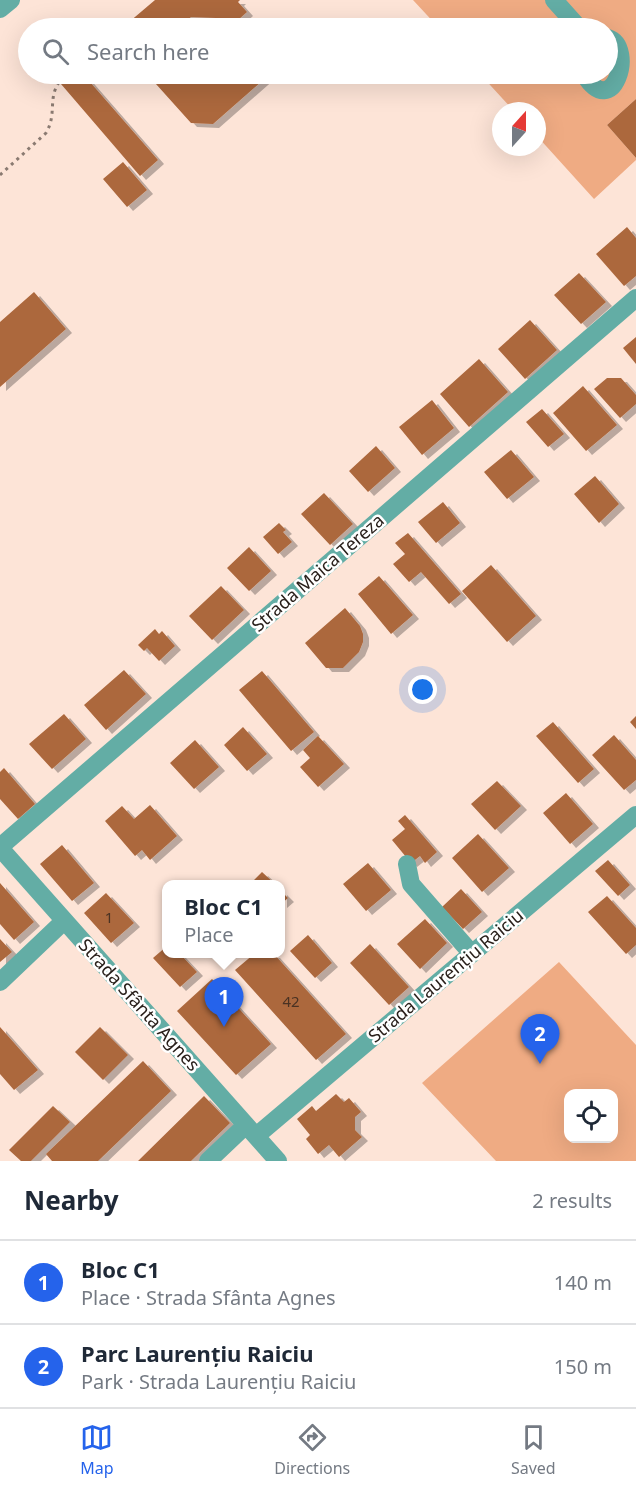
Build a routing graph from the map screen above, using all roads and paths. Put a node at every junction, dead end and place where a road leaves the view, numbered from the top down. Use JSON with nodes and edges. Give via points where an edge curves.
{"nodes":[{"id":1,"x":11,"y":0,"type":"edge"},
{"id":2,"x":554,"y":0,"type":"edge"},
{"id":3,"x":0,"y":9,"type":"edge"},
{"id":4,"x":570,"y":18,"type":"edge"},
{"id":5,"x":618,"y":41,"type":"edge"},
{"id":6,"x":57,"y":84,"type":"edge"},
{"id":7,"x":592,"y":84,"type":"edge"},
{"id":8,"x":0,"y":175,"type":"edge"},
{"id":9,"x":636,"y":298,"type":"edge"},
{"id":10,"x":636,"y":815,"type":"edge"},
{"id":11,"x":0,"y":847,"type":"edge"},
{"id":12,"x":407,"y":864,"type":"dead end"},
{"id":13,"x":64,"y":921,"type":"junction"},
{"id":14,"x":472,"y":954,"type":"junction"},
{"id":15,"x":0,"y":982,"type":"edge"},
{"id":16,"x":251,"y":1130,"type":"junction"},
{"id":17,"x":208,"y":1161,"type":"edge"},
{"id":18,"x":278,"y":1161,"type":"edge"}],
"edges":[{"from":1,"to":3,"type":"street"},
{"from":2,"to":4,"type":"street"},
{"from":5,"to":7,"type":"street","via":[[633,59],[630,76],[610,90]]},
{"from":6,"to":8,"type":"path","via":[[51,125]]},
{"from":9,"to":11,"type":"street","name":"Strada Maica Tereza"},
{"from":10,"to":14,"type":"street","name":"Strada Laurențiu Raiciu"},
{"from":11,"to":13,"type":"street","name":"Strada Sfânta Agnes"},
{"from":12,"to":14,"type":"street","via":[[411,884]]},
{"from":13,"to":15,"type":"street"},
{"from":13,"to":16,"type":"street","name":"Strada Sfânta Agnes"},
{"from":14,"to":16,"type":"street","name":"Strada Laurențiu Raiciu"},
{"from":16,"to":17,"type":"street","name":"Strada Laurențiu Raiciu"},
{"from":16,"to":18,"type":"street","name":"Strada Sfânta Agnes"}]}
